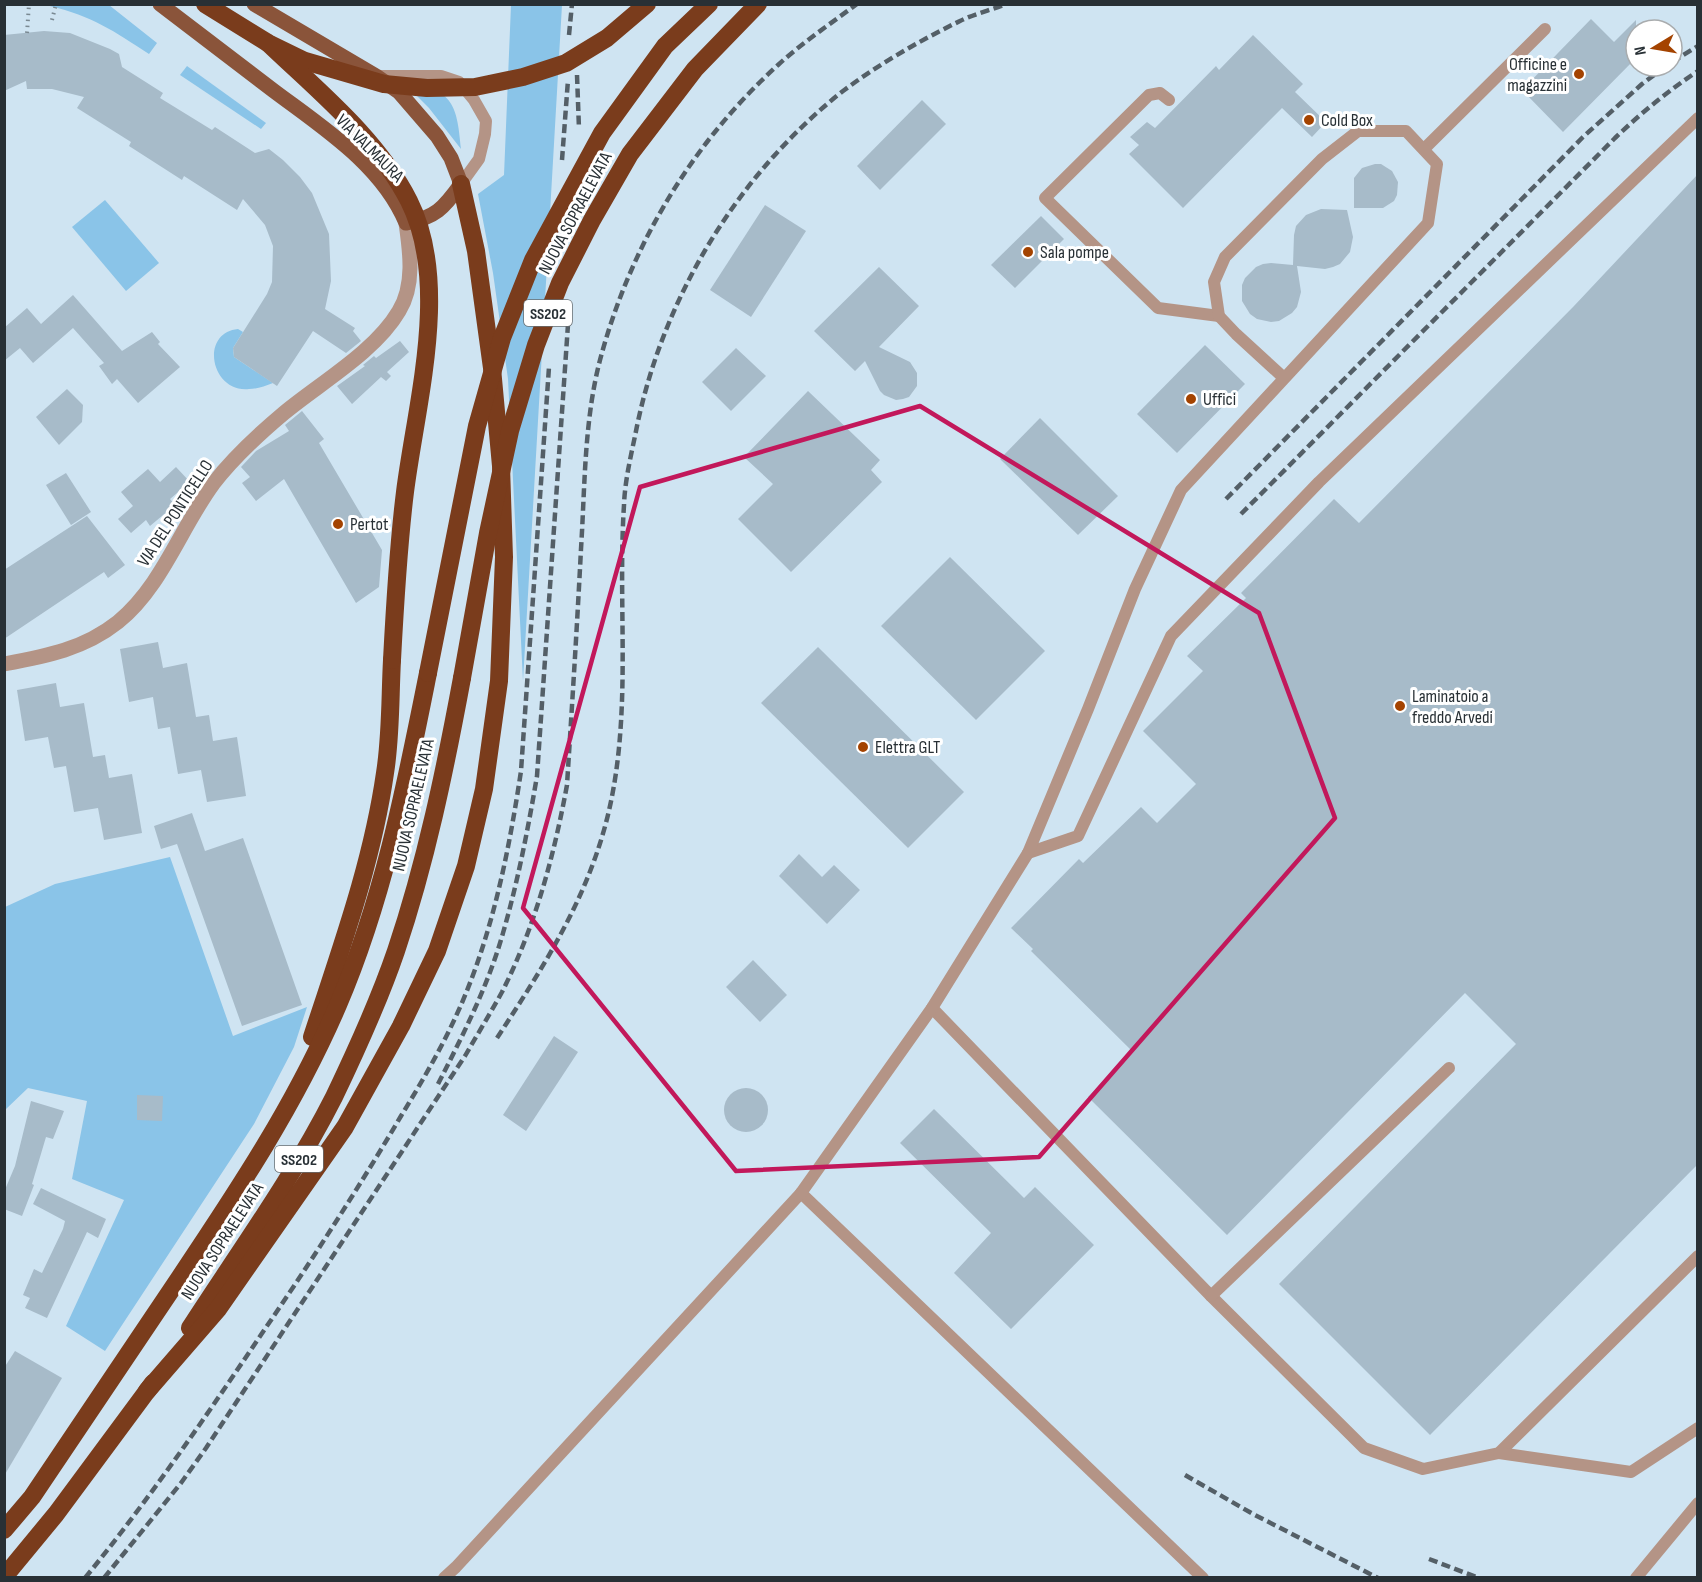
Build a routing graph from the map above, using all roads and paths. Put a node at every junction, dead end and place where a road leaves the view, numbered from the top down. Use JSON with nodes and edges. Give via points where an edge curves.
{"nodes":[{"id":1,"x":29,"y":4,"type":"edge"},
{"id":2,"x":56,"y":4,"type":"edge"},
{"id":3,"x":160,"y":4,"type":"edge"},
{"id":4,"x":205,"y":4,"type":"edge"},
{"id":5,"x":254,"y":4,"type":"edge"},
{"id":6,"x":647,"y":4,"type":"edge"},
{"id":7,"x":709,"y":4,"type":"edge"},
{"id":8,"x":758,"y":4,"type":"edge"},
{"id":9,"x":52,"y":20,"type":"dead end"},
{"id":10,"x":1545,"y":29,"type":"dead end"},
{"id":11,"x":27,"y":33,"type":"dead end"},
{"id":12,"x":268,"y":43,"type":"junction"},
{"id":13,"x":376,"y":76,"type":"junction"},
{"id":14,"x":1169,"y":100,"type":"dead end"},
{"id":15,"x":1698,"y":118,"type":"edge"},
{"id":16,"x":1424,"y":149,"type":"junction"},
{"id":17,"x":461,"y":184,"type":"junction"},
{"id":18,"x":406,"y":223,"type":"junction"},
{"id":19,"x":1219,"y":315,"type":"junction"},
{"id":20,"x":1284,"y":378,"type":"junction"},
{"id":21,"x":4,"y":664,"type":"edge"},
{"id":22,"x":1028,"y":853,"type":"junction"},
{"id":23,"x":933,"y":1008,"type":"junction"},
{"id":24,"x":1449,"y":1068,"type":"dead end"},
{"id":25,"x":294,"y":1095,"type":"junction"},
{"id":26,"x":801,"y":1193,"type":"junction"},
{"id":27,"x":1698,"y":1256,"type":"edge"},
{"id":28,"x":1211,"y":1296,"type":"junction"},
{"id":29,"x":147,"y":1391,"type":"junction"},
{"id":30,"x":1698,"y":1428,"type":"edge"},
{"id":31,"x":1499,"y":1453,"type":"junction"},
{"id":32,"x":1698,"y":1503,"type":"edge"},
{"id":33,"x":4,"y":1530,"type":"edge"},
{"id":34,"x":4,"y":1577,"type":"edge"},
{"id":35,"x":444,"y":1578,"type":"edge"},
{"id":36,"x":1203,"y":1578,"type":"edge"},
{"id":37,"x":1636,"y":1578,"type":"edge"}],
"edges":[{"from":1,"to":11,"type":"path"},
{"from":2,"to":9,"type":"path"},
{"from":3,"to":18,"type":"main road","name":"VIA VALMAURA","via":[[346,147],[386,188]]},
{"from":4,"to":12,"type":"highway","bridge":true},
{"from":5,"to":13,"type":"main road"},
{"from":6,"to":12,"type":"highway","bridge":true,"via":[[607,38],[566,63],[475,87],[384,84],[305,61]]},
{"from":7,"to":25,"type":"highway","name":"NUOVA SOPRAELEVATA","number":"SS202","bridge":true,"via":[[665,46],[602,133],[533,260],[502,338],[477,426],[389,857],[338,1006]]},
{"from":8,"to":29,"type":"highway","name":"NUOVA SOPRAELEVATA","number":"SS202","bridge":true,"via":[[695,69],[630,154],[560,283],[510,431],[445,769],[396,951],[333,1099],[284,1184]]},
{"from":10,"to":16,"type":"lane"},
{"from":12,"to":25,"type":"highway","bridge":true,"via":[[375,149],[409,201],[422,231],[430,325],[398,546],[385,772],[372,841]]},
{"from":13,"to":17,"type":"main road","via":[[399,92],[431,129],[451,158]]},
{"from":13,"to":17,"type":"lane","via":[[441,76],[459,82],[474,100],[486,121],[485,134],[478,159]]},
{"from":14,"to":19,"type":"lane","via":[[1160,93],[1149,95],[1045,198],[1158,308]]},
{"from":15,"to":22,"type":"lane","via":[[1319,482],[1171,636],[1078,836]]},
{"from":16,"to":19,"type":"lane","via":[[1406,131],[1358,131],[1322,159],[1225,257],[1214,282]]},
{"from":16,"to":20,"type":"lane","via":[[1437,164],[1428,223]]},
{"from":17,"to":18,"type":"main road","via":[[440,211],[424,220]]},
{"from":17,"to":29,"type":"highway","via":[[476,251],[492,368],[504,557],[499,681],[484,789],[466,866],[437,951],[345,1127],[218,1309]]},
{"from":18,"to":21,"type":"street","name":"VIA DEL PONTICELLO","via":[[411,255],[408,284],[400,309],[387,328],[241,452],[213,484],[147,593],[93,639],[54,655]]},
{"from":19,"to":20,"type":"lane"},
{"from":20,"to":22,"type":"lane","via":[[1181,490],[1135,589]]},
{"from":22,"to":23,"type":"lane"},
{"from":23,"to":26,"type":"lane"},
{"from":23,"to":28,"type":"lane"},
{"from":24,"to":28,"type":"lane"},
{"from":25,"to":33,"type":"highway","name":"NUOVA SOPRAELEVATA","number":"SS202","via":[[253,1167],[32,1497]]},
{"from":26,"to":35,"type":"lane"},
{"from":26,"to":36,"type":"lane"},
{"from":27,"to":31,"type":"lane"},
{"from":28,"to":31,"type":"lane","via":[[1364,1448],[1423,1469]]},
{"from":29,"to":34,"type":"highway","name":"NUOVA SOPRAELEVATA","number":"SS202"},
{"from":30,"to":31,"type":"lane","via":[[1631,1472]]},
{"from":32,"to":37,"type":"lane"}]}
